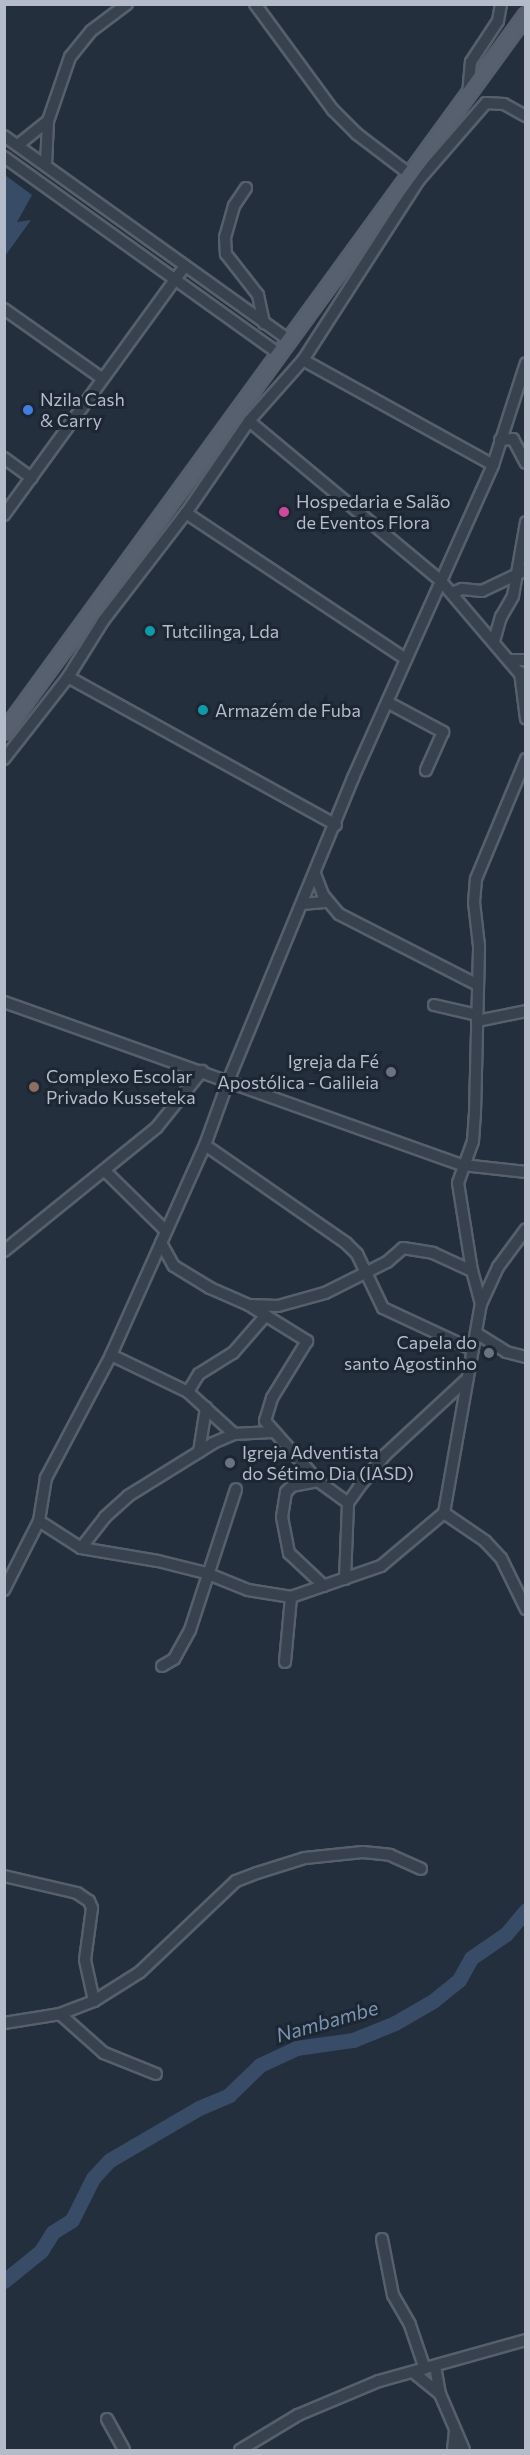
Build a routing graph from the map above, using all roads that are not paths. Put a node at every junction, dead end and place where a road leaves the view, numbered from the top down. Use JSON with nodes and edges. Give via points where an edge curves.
{"nodes":[{"id":1,"x":127,"y":4,"type":"edge"},
{"id":2,"x":255,"y":4,"type":"edge"},
{"id":3,"x":501,"y":4,"type":"edge"},
{"id":4,"x":525,"y":15,"type":"edge"},
{"id":5,"x":468,"y":95,"type":"junction"},
{"id":6,"x":525,"y":116,"type":"edge"},
{"id":7,"x":48,"y":121,"type":"junction"},
{"id":8,"x":4,"y":136,"type":"edge"},
{"id":9,"x":18,"y":145,"type":"junction"},
{"id":10,"x":4,"y":157,"type":"edge"},
{"id":11,"x":46,"y":165,"type":"junction"},
{"id":12,"x":413,"y":177,"type":"junction"},
{"id":13,"x":246,"y":188,"type":"dead end"},
{"id":14,"x":185,"y":266,"type":"junction"},
{"id":15,"x":175,"y":280,"type":"junction"},
{"id":16,"x":4,"y":309,"type":"edge"},
{"id":17,"x":264,"y":322,"type":"junction"},
{"id":18,"x":289,"y":340,"type":"junction"},
{"id":19,"x":279,"y":354,"type":"junction"},
{"id":20,"x":303,"y":360,"type":"junction"},
{"id":21,"x":525,"y":363,"type":"edge"},
{"id":22,"x":103,"y":380,"type":"junction"},
{"id":23,"x":249,"y":421,"type":"junction"},
{"id":24,"x":500,"y":441,"type":"junction"},
{"id":25,"x":4,"y":458,"type":"edge"},
{"id":26,"x":525,"y":463,"type":"edge"},
{"id":27,"x":493,"y":465,"type":"junction"},
{"id":28,"x":32,"y":478,"type":"junction"},
{"id":29,"x":186,"y":513,"type":"junction"},
{"id":30,"x":4,"y":515,"type":"edge"},
{"id":31,"x":525,"y":522,"type":"edge"},
{"id":32,"x":521,"y":571,"type":"edge"},
{"id":33,"x":440,"y":579,"type":"junction"},
{"id":34,"x":452,"y":593,"type":"junction"},
{"id":35,"x":494,"y":641,"type":"junction"},
{"id":36,"x":406,"y":659,"type":"junction"},
{"id":37,"x":510,"y":660,"type":"junction"},
{"id":38,"x":525,"y":660,"type":"edge"},
{"id":39,"x":68,"y":677,"type":"junction"},
{"id":40,"x":523,"y":677,"type":"edge"},
{"id":41,"x":387,"y":702,"type":"junction"},
{"id":42,"x":525,"y":719,"type":"edge"},
{"id":43,"x":4,"y":732,"type":"edge"},
{"id":44,"x":4,"y":759,"type":"edge"},
{"id":45,"x":525,"y":759,"type":"edge"},
{"id":46,"x":426,"y":770,"type":"dead end"},
{"id":47,"x":336,"y":825,"type":"junction"},
{"id":48,"x":315,"y":874,"type":"junction"},
{"id":49,"x":327,"y":902,"type":"junction"},
{"id":50,"x":302,"y":904,"type":"junction"},
{"id":51,"x":478,"y":985,"type":"junction"},
{"id":52,"x":4,"y":1002,"type":"edge"},
{"id":53,"x":434,"y":1005,"type":"dead end"},
{"id":54,"x":525,"y":1011,"type":"edge"},
{"id":55,"x":477,"y":1018,"type":"junction"},
{"id":56,"x":202,"y":1071,"type":"junction"},
{"id":57,"x":229,"y":1079,"type":"junction"},
{"id":58,"x":205,"y":1145,"type":"junction"},
{"id":59,"x":463,"y":1165,"type":"junction"},
{"id":60,"x":105,"y":1171,"type":"junction"},
{"id":61,"x":525,"y":1172,"type":"edge"},
{"id":62,"x":525,"y":1229,"type":"edge"},
{"id":63,"x":165,"y":1230,"type":"junction"},
{"id":64,"x":161,"y":1243,"type":"junction"},
{"id":65,"x":4,"y":1251,"type":"edge"},
{"id":66,"x":471,"y":1270,"type":"junction"},
{"id":67,"x":364,"y":1271,"type":"junction"},
{"id":68,"x":481,"y":1304,"type":"junction"},
{"id":69,"x":249,"y":1305,"type":"junction"},
{"id":70,"x":266,"y":1315,"type":"junction"},
{"id":71,"x":476,"y":1333,"type":"junction"},
{"id":72,"x":473,"y":1350,"type":"junction"},
{"id":73,"x":111,"y":1355,"type":"junction"},
{"id":74,"x":525,"y":1357,"type":"edge"},
{"id":75,"x":467,"y":1379,"type":"junction"},
{"id":76,"x":188,"y":1392,"type":"junction"},
{"id":77,"x":206,"y":1408,"type":"junction"},
{"id":78,"x":272,"y":1432,"type":"junction"},
{"id":79,"x":234,"y":1434,"type":"junction"},
{"id":80,"x":199,"y":1452,"type":"junction"},
{"id":81,"x":318,"y":1481,"type":"junction"},
{"id":82,"x":236,"y":1489,"type":"dead end"},
{"id":83,"x":348,"y":1503,"type":"junction"},
{"id":84,"x":444,"y":1513,"type":"junction"},
{"id":85,"x":39,"y":1521,"type":"junction"},
{"id":86,"x":81,"y":1548,"type":"junction"},
{"id":87,"x":206,"y":1573,"type":"junction"},
{"id":88,"x":345,"y":1579,"type":"junction"},
{"id":89,"x":324,"y":1586,"type":"junction"},
{"id":90,"x":4,"y":1590,"type":"edge"},
{"id":91,"x":291,"y":1597,"type":"junction"},
{"id":92,"x":525,"y":1609,"type":"edge"},
{"id":93,"x":285,"y":1662,"type":"dead end"},
{"id":94,"x":162,"y":1666,"type":"dead end"},
{"id":95,"x":421,"y":1869,"type":"dead end"},
{"id":96,"x":4,"y":1876,"type":"edge"},
{"id":97,"x":94,"y":2001,"type":"junction"},
{"id":98,"x":60,"y":2014,"type":"junction"},
{"id":99,"x":4,"y":2023,"type":"edge"},
{"id":100,"x":156,"y":2074,"type":"dead end"},
{"id":101,"x":382,"y":2240,"type":"dead end"},
{"id":102,"x":525,"y":2340,"type":"edge"},
{"id":103,"x":430,"y":2367,"type":"junction"},
{"id":104,"x":413,"y":2372,"type":"junction"},
{"id":105,"x":440,"y":2394,"type":"junction"},
{"id":106,"x":107,"y":2419,"type":"dead end"},
{"id":107,"x":456,"y":2430,"type":"junction"},
{"id":108,"x":246,"y":2449,"type":"edge"},
{"id":109,"x":124,"y":2451,"type":"edge"},
{"id":110,"x":453,"y":2451,"type":"edge"},
{"id":111,"x":464,"y":2451,"type":"edge"}],
"edges":[{"from":1,"to":7,"type":"street","via":[[77,46]]},
{"from":2,"to":12,"type":"street","via":[[333,110]]},
{"from":3,"to":5,"type":"street","via":[[498,21],[471,63]]},
{"from":4,"to":5,"type":"main road"},
{"from":5,"to":12,"type":"main road"},
{"from":6,"to":12,"type":"street","via":[[504,104],[486,103]]},
{"from":7,"to":9,"type":"street"},
{"from":7,"to":11,"type":"street"},
{"from":8,"to":9,"type":"street"},
{"from":9,"to":11,"type":"street"},
{"from":10,"to":15,"type":"street"},
{"from":11,"to":14,"type":"street"},
{"from":12,"to":18,"type":"main road"},
{"from":12,"to":20,"type":"street"},
{"from":13,"to":17,"type":"street","via":[[234,206],[225,237],[226,254],[258,295]]},
{"from":14,"to":15,"type":"street"},
{"from":14,"to":17,"type":"street"},
{"from":15,"to":19,"type":"street"},
{"from":15,"to":22,"type":"street"},
{"from":16,"to":22,"type":"street"},
{"from":17,"to":18,"type":"street"},
{"from":18,"to":19,"type":"main road"},
{"from":19,"to":43,"type":"main road"},
{"from":20,"to":23,"type":"street"},
{"from":20,"to":27,"type":"street"},
{"from":21,"to":24,"type":"street"},
{"from":22,"to":28,"type":"street"},
{"from":23,"to":29,"type":"street"},
{"from":23,"to":33,"type":"street"},
{"from":24,"to":26,"type":"street","via":[[513,439]]},
{"from":24,"to":27,"type":"street"},
{"from":25,"to":28,"type":"street"},
{"from":27,"to":33,"type":"street"},
{"from":28,"to":30,"type":"street"},
{"from":29,"to":36,"type":"street"},
{"from":29,"to":39,"type":"street","via":[[103,621]]},
{"from":31,"to":32,"type":"street"},
{"from":32,"to":34,"type":"street","via":[[482,591],[462,589]]},
{"from":32,"to":35,"type":"street"},
{"from":33,"to":34,"type":"street"},
{"from":33,"to":36,"type":"street"},
{"from":34,"to":35,"type":"street"},
{"from":35,"to":37,"type":"street"},
{"from":36,"to":41,"type":"street"},
{"from":37,"to":38,"type":"street"},
{"from":37,"to":40,"type":"street"},
{"from":39,"to":44,"type":"street"},
{"from":39,"to":47,"type":"street"},
{"from":40,"to":42,"type":"street"},
{"from":41,"to":46,"type":"street","via":[[443,732]]},
{"from":41,"to":47,"type":"street"},
{"from":45,"to":51,"type":"street","via":[[476,879]]},
{"from":47,"to":48,"type":"street"},
{"from":48,"to":49,"type":"street"},
{"from":48,"to":50,"type":"street"},
{"from":49,"to":50,"type":"street"},
{"from":49,"to":51,"type":"street","via":[[339,914]]},
{"from":50,"to":57,"type":"street"},
{"from":51,"to":55,"type":"street"},
{"from":52,"to":56,"type":"street"},
{"from":53,"to":55,"type":"street"},
{"from":54,"to":55,"type":"street"},
{"from":55,"to":59,"type":"street","via":[[473,1141]]},
{"from":56,"to":57,"type":"street"},
{"from":56,"to":60,"type":"street","via":[[157,1127]]},
{"from":57,"to":58,"type":"street"},
{"from":57,"to":59,"type":"street"},
{"from":58,"to":63,"type":"street"},
{"from":58,"to":67,"type":"street","via":[[346,1243]]},
{"from":59,"to":61,"type":"street"},
{"from":59,"to":66,"type":"street","via":[[459,1198]]},
{"from":60,"to":63,"type":"street"},
{"from":60,"to":65,"type":"street"},
{"from":62,"to":68,"type":"street","via":[[498,1267]]},
{"from":63,"to":64,"type":"street"},
{"from":64,"to":69,"type":"street","via":[[174,1266]]},
{"from":64,"to":73,"type":"street"},
{"from":66,"to":67,"type":"street","via":[[414,1247],[403,1248],[387,1262]]},
{"from":66,"to":68,"type":"street"},
{"from":67,"to":69,"type":"street","via":[[302,1301]]},
{"from":67,"to":72,"type":"street","via":[[383,1308]]},
{"from":68,"to":71,"type":"street"},
{"from":69,"to":70,"type":"street"},
{"from":70,"to":76,"type":"street","via":[[233,1353],[199,1374]]},
{"from":70,"to":78,"type":"street","via":[[308,1341],[265,1415]]},
{"from":71,"to":72,"type":"street"},
{"from":71,"to":74,"type":"street","via":[[506,1352]]},
{"from":72,"to":75,"type":"street"},
{"from":73,"to":76,"type":"street"},
{"from":73,"to":85,"type":"street","via":[[46,1478]]},
{"from":75,"to":83,"type":"street","via":[[385,1455]]},
{"from":75,"to":84,"type":"street"},
{"from":76,"to":77,"type":"street"},
{"from":77,"to":79,"type":"street"},
{"from":77,"to":80,"type":"street"},
{"from":78,"to":79,"type":"street"},
{"from":78,"to":81,"type":"street"},
{"from":79,"to":80,"type":"street"},
{"from":80,"to":86,"type":"street","via":[[128,1496]]},
{"from":81,"to":83,"type":"street"},
{"from":81,"to":89,"type":"street","via":[[286,1491],[282,1517],[289,1553]]},
{"from":82,"to":87,"type":"street"},
{"from":83,"to":88,"type":"street"},
{"from":84,"to":88,"type":"street","via":[[381,1566]]},
{"from":84,"to":92,"type":"street","via":[[501,1558]]},
{"from":85,"to":86,"type":"street"},
{"from":85,"to":90,"type":"street"},
{"from":86,"to":87,"type":"street"},
{"from":87,"to":91,"type":"street","via":[[248,1590]]},
{"from":87,"to":94,"type":"street","via":[[190,1630],[174,1659]]},
{"from":88,"to":89,"type":"street"},
{"from":89,"to":91,"type":"street"},
{"from":91,"to":93,"type":"street"},
{"from":95,"to":97,"type":"street","via":[[390,1855],[363,1852],[306,1858],[236,1881],[140,1972]]},
{"from":96,"to":97,"type":"street","via":[[77,1893],[89,1901],[92,1908],[85,1960]]},
{"from":97,"to":98,"type":"street"},
{"from":98,"to":99,"type":"street"},
{"from":98,"to":100,"type":"street","via":[[104,2053]]},
{"from":101,"to":103,"type":"street","via":[[393,2295]]},
{"from":102,"to":103,"type":"street"},
{"from":103,"to":104,"type":"street"},
{"from":103,"to":105,"type":"street"},
{"from":104,"to":105,"type":"street"},
{"from":104,"to":108,"type":"street","via":[[379,2381],[298,2415]]},
{"from":105,"to":107,"type":"street"},
{"from":106,"to":109,"type":"street"},
{"from":107,"to":110,"type":"street"},
{"from":107,"to":111,"type":"street"}]}
